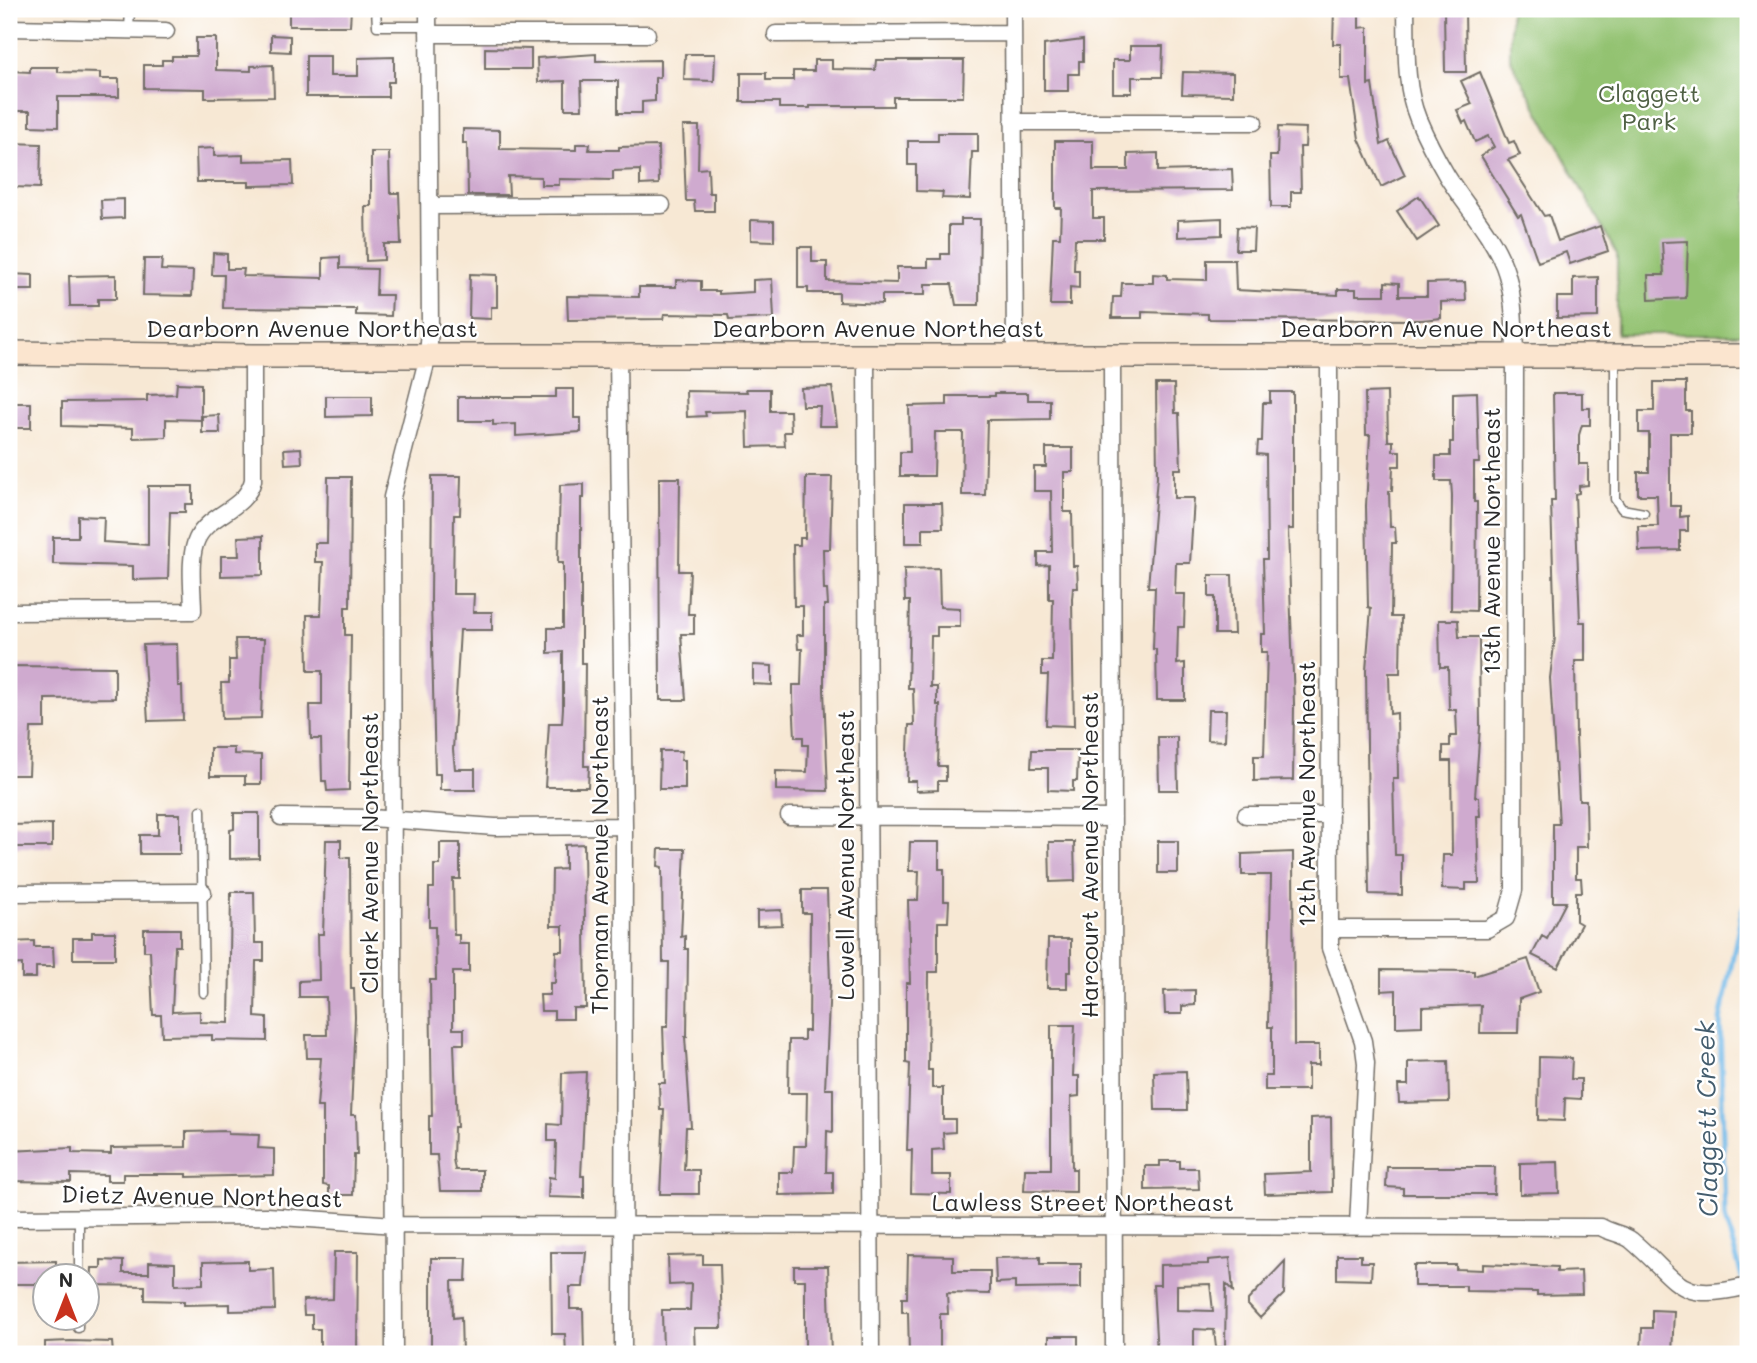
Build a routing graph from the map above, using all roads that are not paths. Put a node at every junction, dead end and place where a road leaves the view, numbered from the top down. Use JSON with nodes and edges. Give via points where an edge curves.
{"nodes":[{"id":1,"x":130,"y":9,"type":"edge"},
{"id":2,"x":376,"y":9,"type":"edge"},
{"id":3,"x":428,"y":9,"type":"edge"},
{"id":4,"x":1013,"y":9,"type":"edge"},
{"id":5,"x":1406,"y":9,"type":"edge"},
{"id":6,"x":9,"y":28,"type":"edge"},
{"id":7,"x":130,"y":30,"type":"junction"},
{"id":8,"x":428,"y":30,"type":"junction"},
{"id":9,"x":166,"y":31,"type":"dead end"},
{"id":10,"x":1012,"y":33,"type":"junction"},
{"id":11,"x":647,"y":34,"type":"dead end"},
{"id":12,"x":776,"y":34,"type":"dead end"},
{"id":13,"x":1013,"y":122,"type":"junction"},
{"id":14,"x":1254,"y":122,"type":"dead end"},
{"id":15,"x":662,"y":205,"type":"dead end"},
{"id":16,"x":430,"y":206,"type":"junction"},
{"id":17,"x":9,"y":353,"type":"edge"},
{"id":18,"x":866,"y":355,"type":"junction"},
{"id":19,"x":1015,"y":355,"type":"junction"},
{"id":20,"x":1112,"y":355,"type":"junction"},
{"id":21,"x":1329,"y":355,"type":"junction"},
{"id":22,"x":253,"y":356,"type":"junction"},
{"id":23,"x":428,"y":356,"type":"junction"},
{"id":24,"x":618,"y":356,"type":"junction"},
{"id":25,"x":1515,"y":356,"type":"junction"},
{"id":26,"x":1615,"y":356,"type":"junction"},
{"id":27,"x":1748,"y":356,"type":"edge"},
{"id":28,"x":1644,"y":513,"type":"dead end"},
{"id":29,"x":9,"y":612,"type":"edge"},
{"id":30,"x":201,"y":810,"type":"dead end"},
{"id":31,"x":1246,"y":815,"type":"dead end"},
{"id":32,"x":1330,"y":815,"type":"junction"},
{"id":33,"x":789,"y":816,"type":"dead end"},
{"id":34,"x":869,"y":816,"type":"junction"},
{"id":35,"x":281,"y":817,"type":"dead end"},
{"id":36,"x":1113,"y":818,"type":"junction"},
{"id":37,"x":393,"y":821,"type":"junction"},
{"id":38,"x":624,"y":826,"type":"junction"},
{"id":39,"x":203,"y":892,"type":"junction"},
{"id":40,"x":9,"y":893,"type":"edge"},
{"id":41,"x":1331,"y":929,"type":"junction"},
{"id":42,"x":204,"y":993,"type":"dead end"},
{"id":43,"x":79,"y":1217,"type":"junction"},
{"id":44,"x":9,"y":1218,"type":"edge"},
{"id":45,"x":395,"y":1225,"type":"junction"},
{"id":46,"x":623,"y":1226,"type":"junction"},
{"id":47,"x":870,"y":1226,"type":"junction"},
{"id":48,"x":1115,"y":1226,"type":"junction"},
{"id":49,"x":1358,"y":1226,"type":"junction"},
{"id":50,"x":79,"y":1262,"type":"edge"},
{"id":51,"x":1748,"y":1286,"type":"edge"},
{"id":52,"x":394,"y":1354,"type":"edge"},
{"id":53,"x":623,"y":1354,"type":"edge"},
{"id":54,"x":871,"y":1354,"type":"edge"},
{"id":55,"x":1114,"y":1354,"type":"edge"}],
"edges":[{"from":1,"to":7,"type":"lane"},
{"from":2,"to":8,"type":"lane","via":[[377,26]]},
{"from":3,"to":8,"type":"street","name":"Clark Avenue Northeast"},
{"from":4,"to":10,"type":"street"},
{"from":5,"to":25,"type":"street","name":"13th Avenue Northeast","via":[[1407,64],[1415,108],[1448,177],[1490,237],[1504,268],[1511,294]]},
{"from":6,"to":7,"type":"street"},
{"from":7,"to":9,"type":"street"},
{"from":8,"to":11,"type":"street"},
{"from":8,"to":16,"type":"street","name":"Clark Avenue Northeast"},
{"from":10,"to":12,"type":"street"},
{"from":10,"to":13,"type":"street"},
{"from":13,"to":14,"type":"street"},
{"from":13,"to":19,"type":"street"},
{"from":15,"to":16,"type":"street"},
{"from":16,"to":23,"type":"street","name":"Clark Avenue Northeast"},
{"from":17,"to":22,"type":"street","name":"Dearborn Avenue Northeast"},
{"from":18,"to":19,"type":"street","name":"Dearborn Avenue Northeast"},
{"from":18,"to":24,"type":"street","name":"Dearborn Avenue Northeast"},
{"from":18,"to":34,"type":"street","name":"Lowell Avenue Northeast"},
{"from":19,"to":20,"type":"street","name":"Dearborn Avenue Northeast"},
{"from":20,"to":21,"type":"street","name":"Dearborn Avenue Northeast"},
{"from":20,"to":36,"type":"street","name":"Harcourt Avenue Northeast"},
{"from":21,"to":25,"type":"street","name":"Dearborn Avenue Northeast"},
{"from":21,"to":32,"type":"street","name":"12th Avenue Northeast"},
{"from":22,"to":23,"type":"street","name":"Dearborn Avenue Northeast"},
{"from":22,"to":29,"type":"street","via":[[251,490],[197,538],[193,611]]},
{"from":23,"to":24,"type":"street","name":"Dearborn Avenue Northeast"},
{"from":23,"to":37,"type":"street","name":"Clark Avenue Northeast","via":[[392,497]]},
{"from":24,"to":38,"type":"street","name":"Thorman Avenue Northeast"},
{"from":25,"to":26,"type":"street","name":"Dearborn Avenue Northeast"},
{"from":25,"to":41,"type":"street","name":"13th Avenue Northeast","via":[[1513,904],[1506,918],[1486,929]]},
{"from":26,"to":27,"type":"street","name":"Dearborn Avenue Northeast"},
{"from":26,"to":28,"type":"lane","via":[[1615,499],[1622,509]]},
{"from":30,"to":39,"type":"lane"},
{"from":31,"to":32,"type":"street"},
{"from":32,"to":41,"type":"street","name":"12th Avenue Northeast"},
{"from":33,"to":34,"type":"street"},
{"from":34,"to":36,"type":"street"},
{"from":34,"to":47,"type":"street","name":"Lowell Avenue Northeast"},
{"from":35,"to":37,"type":"street"},
{"from":36,"to":48,"type":"street","name":"Harcourt Avenue Northeast"},
{"from":37,"to":38,"type":"street","via":[[495,827]]},
{"from":37,"to":45,"type":"street","name":"Clark Avenue Northeast"},
{"from":38,"to":46,"type":"street","name":"Thorman Avenue Northeast"},
{"from":39,"to":40,"type":"street"},
{"from":39,"to":42,"type":"lane"},
{"from":41,"to":49,"type":"street","name":"12th Avenue Northeast","via":[[1333,964],[1353,1010],[1366,1063]]},
{"from":43,"to":44,"type":"street","name":"Dietz Avenue Northeast"},
{"from":43,"to":45,"type":"street","name":"Dietz Avenue Northeast","via":[[267,1216]]},
{"from":43,"to":50,"type":"lane"},
{"from":45,"to":46,"type":"street","name":"Lawless Street Northeast"},
{"from":45,"to":52,"type":"street","name":"Clark Avenue Northeast"},
{"from":46,"to":47,"type":"street","name":"Lawless Street Northeast"},
{"from":46,"to":53,"type":"street","name":"Thorman Avenue Northeast"},
{"from":47,"to":48,"type":"street","name":"Lawless Street Northeast"},
{"from":47,"to":54,"type":"street","name":"Lowell Avenue Northeast"},
{"from":48,"to":49,"type":"street","name":"Lawless Street Northeast"},
{"from":48,"to":55,"type":"street","name":"Harcourt Avenue Northeast"},
{"from":49,"to":51,"type":"street","name":"Lawless Street Northeast","via":[[1601,1227],[1628,1238],[1687,1289],[1718,1293]]}]}
